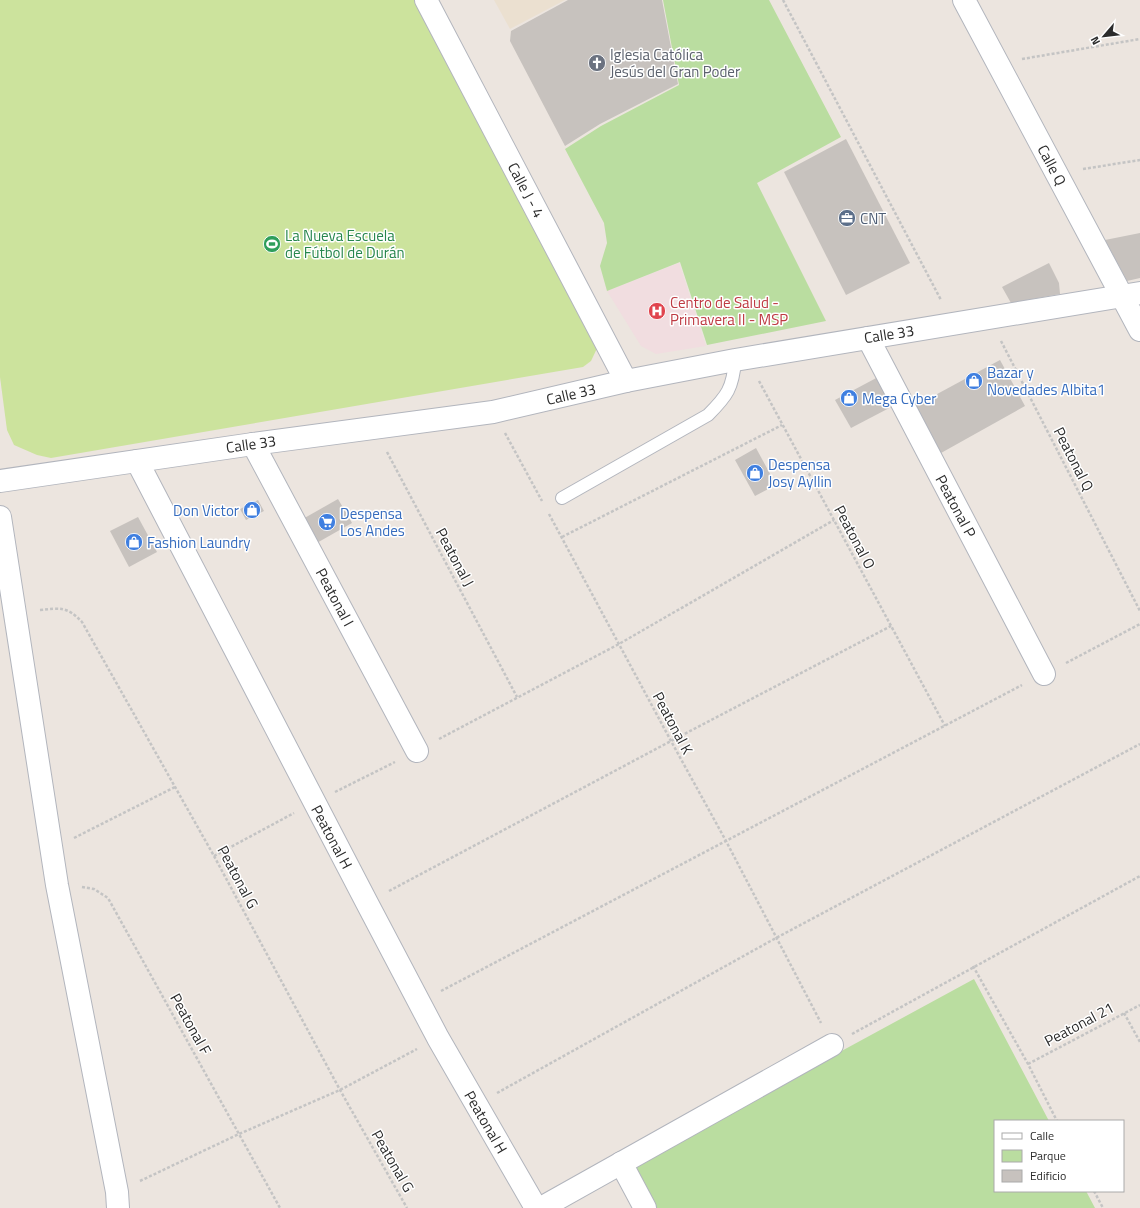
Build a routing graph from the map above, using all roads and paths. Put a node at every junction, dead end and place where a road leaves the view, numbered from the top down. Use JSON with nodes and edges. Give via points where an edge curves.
{"nodes":[{"id":1,"x":426,"y":0,"type":"edge"},
{"id":2,"x":783,"y":0,"type":"edge"},
{"id":3,"x":964,"y":0,"type":"edge"},
{"id":4,"x":1140,"y":39,"type":"edge"},
{"id":5,"x":998,"y":63,"type":"junction"},
{"id":6,"x":1140,"y":160,"type":"edge"},
{"id":7,"x":1057,"y":174,"type":"junction"},
{"id":8,"x":1131,"y":294,"type":"edge"},
{"id":9,"x":988,"y":318,"type":"junction"},
{"id":10,"x":954,"y":324,"type":"junction"},
{"id":11,"x":1140,"y":330,"type":"edge"},
{"id":12,"x":868,"y":338,"type":"junction"},
{"id":13,"x":741,"y":359,"type":"junction"},
{"id":14,"x":626,"y":381,"type":"junction"},
{"id":15,"x":493,"y":412,"type":"junction"},
{"id":16,"x":782,"y":425,"type":"junction"},
{"id":17,"x":374,"y":428,"type":"junction"},
{"id":18,"x":253,"y":444,"type":"junction"},
{"id":19,"x":137,"y":461,"type":"junction"},
{"id":20,"x":0,"y":480,"type":"edge"},
{"id":21,"x":562,"y":498,"type":"dead end"},
{"id":22,"x":543,"y":502,"type":"dead end"},
{"id":23,"x":547,"y":509,"type":"dead end"},
{"id":24,"x":0,"y":517,"type":"edge"},
{"id":25,"x":834,"y":520,"type":"junction"},
{"id":26,"x":562,"y":537,"type":"junction"},
{"id":27,"x":1140,"y":611,"type":"edge"},
{"id":28,"x":14,"y":612,"type":"junction"},
{"id":29,"x":1140,"y":624,"type":"edge"},
{"id":30,"x":891,"y":626,"type":"junction"},
{"id":31,"x":619,"y":644,"type":"junction"},
{"id":32,"x":1044,"y":674,"type":"junction"},
{"id":33,"x":517,"y":697,"type":"junction"},
{"id":34,"x":945,"y":726,"type":"junction"},
{"id":35,"x":670,"y":741,"type":"junction"},
{"id":36,"x":1140,"y":744,"type":"edge"},
{"id":37,"x":417,"y":751,"type":"junction"},
{"id":38,"x":175,"y":786,"type":"junction"},
{"id":39,"x":314,"y":802,"type":"junction"},
{"id":40,"x":726,"y":841,"type":"junction"},
{"id":41,"x":51,"y":849,"type":"junction"},
{"id":42,"x":214,"y":856,"type":"junction"},
{"id":43,"x":1140,"y":876,"type":"edge"},
{"id":44,"x":57,"y":884,"type":"junction"},
{"id":45,"x":367,"y":903,"type":"junction"},
{"id":46,"x":776,"y":938,"type":"junction"},
{"id":47,"x":973,"y":966,"type":"junction"},
{"id":48,"x":420,"y":1002,"type":"junction"},
{"id":49,"x":1140,"y":1005,"type":"edge"},
{"id":50,"x":1124,"y":1013,"type":"junction"},
{"id":51,"x":438,"y":1038,"type":"junction"},
{"id":52,"x":1140,"y":1042,"type":"edge"},
{"id":53,"x":832,"y":1045,"type":"junction"},
{"id":54,"x":1028,"y":1064,"type":"junction"},
{"id":55,"x":340,"y":1090,"type":"junction"},
{"id":56,"x":476,"y":1105,"type":"junction"},
{"id":57,"x":1057,"y":1120,"type":"edge"},
{"id":58,"x":240,"y":1134,"type":"junction"},
{"id":59,"x":620,"y":1163,"type":"junction"},
{"id":60,"x":1094,"y":1192,"type":"edge"},
{"id":61,"x":118,"y":1200,"type":"edge"},
{"id":62,"x":280,"y":1208,"type":"edge"},
{"id":63,"x":407,"y":1208,"type":"edge"},
{"id":64,"x":536,"y":1208,"type":"edge"},
{"id":65,"x":541,"y":1208,"type":"edge"},
{"id":66,"x":645,"y":1208,"type":"edge"},
{"id":67,"x":1102,"y":1208,"type":"edge"}],
"edges":[{"from":1,"to":14,"type":"street","name":"Calle J - 4"},
{"from":2,"to":10,"type":"path"},
{"from":3,"to":5,"type":"street","name":"Calle Q"},
{"from":4,"to":5,"type":"path"},
{"from":5,"to":7,"type":"street","name":"Calle Q"},
{"from":6,"to":7,"type":"path"},
{"from":7,"to":8,"type":"street","name":"Calle Q"},
{"from":8,"to":9,"type":"street","name":"Calle 33"},
{"from":8,"to":11,"type":"street","name":"Calle Q"},
{"from":9,"to":10,"type":"street","name":"Calle 33"},
{"from":9,"to":27,"type":"path","name":"Peatonal Q"},
{"from":10,"to":12,"type":"street","name":"Calle 33"},
{"from":12,"to":13,"type":"street","name":"Calle 33"},
{"from":12,"to":32,"type":"street","name":"Peatonal P"},
{"from":13,"to":14,"type":"street","name":"Calle 33"},
{"from":13,"to":16,"type":"path","name":"Peatonal O"},
{"from":13,"to":21,"type":"lane","via":[[724,399],[708,415]]},
{"from":14,"to":15,"type":"street","name":"Calle 33"},
{"from":15,"to":17,"type":"street","name":"Calle 33"},
{"from":15,"to":22,"type":"path"},
{"from":16,"to":25,"type":"path","name":"Peatonal O"},
{"from":16,"to":26,"type":"path"},
{"from":17,"to":18,"type":"street","name":"Calle 33"},
{"from":17,"to":33,"type":"path","name":"Peatonal J"},
{"from":18,"to":19,"type":"street","name":"Calle 33"},
{"from":18,"to":37,"type":"street","name":"Peatonal I"},
{"from":19,"to":20,"type":"street","name":"Calle 33"},
{"from":19,"to":39,"type":"street","name":"Peatonal H"},
{"from":23,"to":26,"type":"path","name":"Peatonal K"},
{"from":24,"to":28,"type":"street"},
{"from":25,"to":30,"type":"path","name":"Peatonal O"},
{"from":25,"to":31,"type":"path"},
{"from":26,"to":31,"type":"path","name":"Peatonal K"},
{"from":28,"to":38,"type":"path","name":"Peatonal G","via":[[61,608],[74,613],[82,622]]},
{"from":28,"to":41,"type":"street"},
{"from":29,"to":32,"type":"path"},
{"from":30,"to":34,"type":"path","name":"Peatonal O"},
{"from":30,"to":35,"type":"path"},
{"from":31,"to":33,"type":"path"},
{"from":31,"to":35,"type":"path","name":"Peatonal K"},
{"from":32,"to":34,"type":"path"},
{"from":33,"to":37,"type":"path"},
{"from":34,"to":40,"type":"path"},
{"from":35,"to":40,"type":"path","name":"Peatonal K"},
{"from":35,"to":45,"type":"path"},
{"from":36,"to":46,"type":"path"},
{"from":37,"to":39,"type":"path"},
{"from":38,"to":41,"type":"path"},
{"from":38,"to":42,"type":"path","name":"Peatonal G"},
{"from":39,"to":42,"type":"path"},
{"from":39,"to":45,"type":"street","name":"Peatonal H"},
{"from":40,"to":46,"type":"path","name":"Peatonal K"},
{"from":40,"to":48,"type":"path"},
{"from":41,"to":44,"type":"street"},
{"from":42,"to":55,"type":"path","name":"Peatonal G"},
{"from":43,"to":47,"type":"path"},
{"from":44,"to":58,"type":"path","name":"Peatonal F","via":[[94,889],[108,898]]},
{"from":44,"to":61,"type":"street"},
{"from":45,"to":48,"type":"street","name":"Peatonal H"},
{"from":46,"to":53,"type":"path","name":"Peatonal K"},
{"from":46,"to":56,"type":"path"},
{"from":47,"to":53,"type":"path"},
{"from":47,"to":54,"type":"path"},
{"from":48,"to":51,"type":"street","name":"Peatonal H"},
{"from":49,"to":50,"type":"path","name":"Peatonal 21"},
{"from":50,"to":52,"type":"path"},
{"from":50,"to":54,"type":"path","name":"Peatonal 21"},
{"from":51,"to":55,"type":"path"},
{"from":51,"to":56,"type":"street","name":"Peatonal H"},
{"from":53,"to":59,"type":"street"},
{"from":54,"to":57,"type":"path"},
{"from":55,"to":58,"type":"path"},
{"from":55,"to":63,"type":"path","name":"Peatonal G"},
{"from":56,"to":64,"type":"street","name":"Peatonal H"},
{"from":58,"to":61,"type":"path"},
{"from":58,"to":62,"type":"path","name":"Peatonal F"},
{"from":59,"to":65,"type":"street"},
{"from":59,"to":66,"type":"street"},
{"from":60,"to":67,"type":"path"}]}
